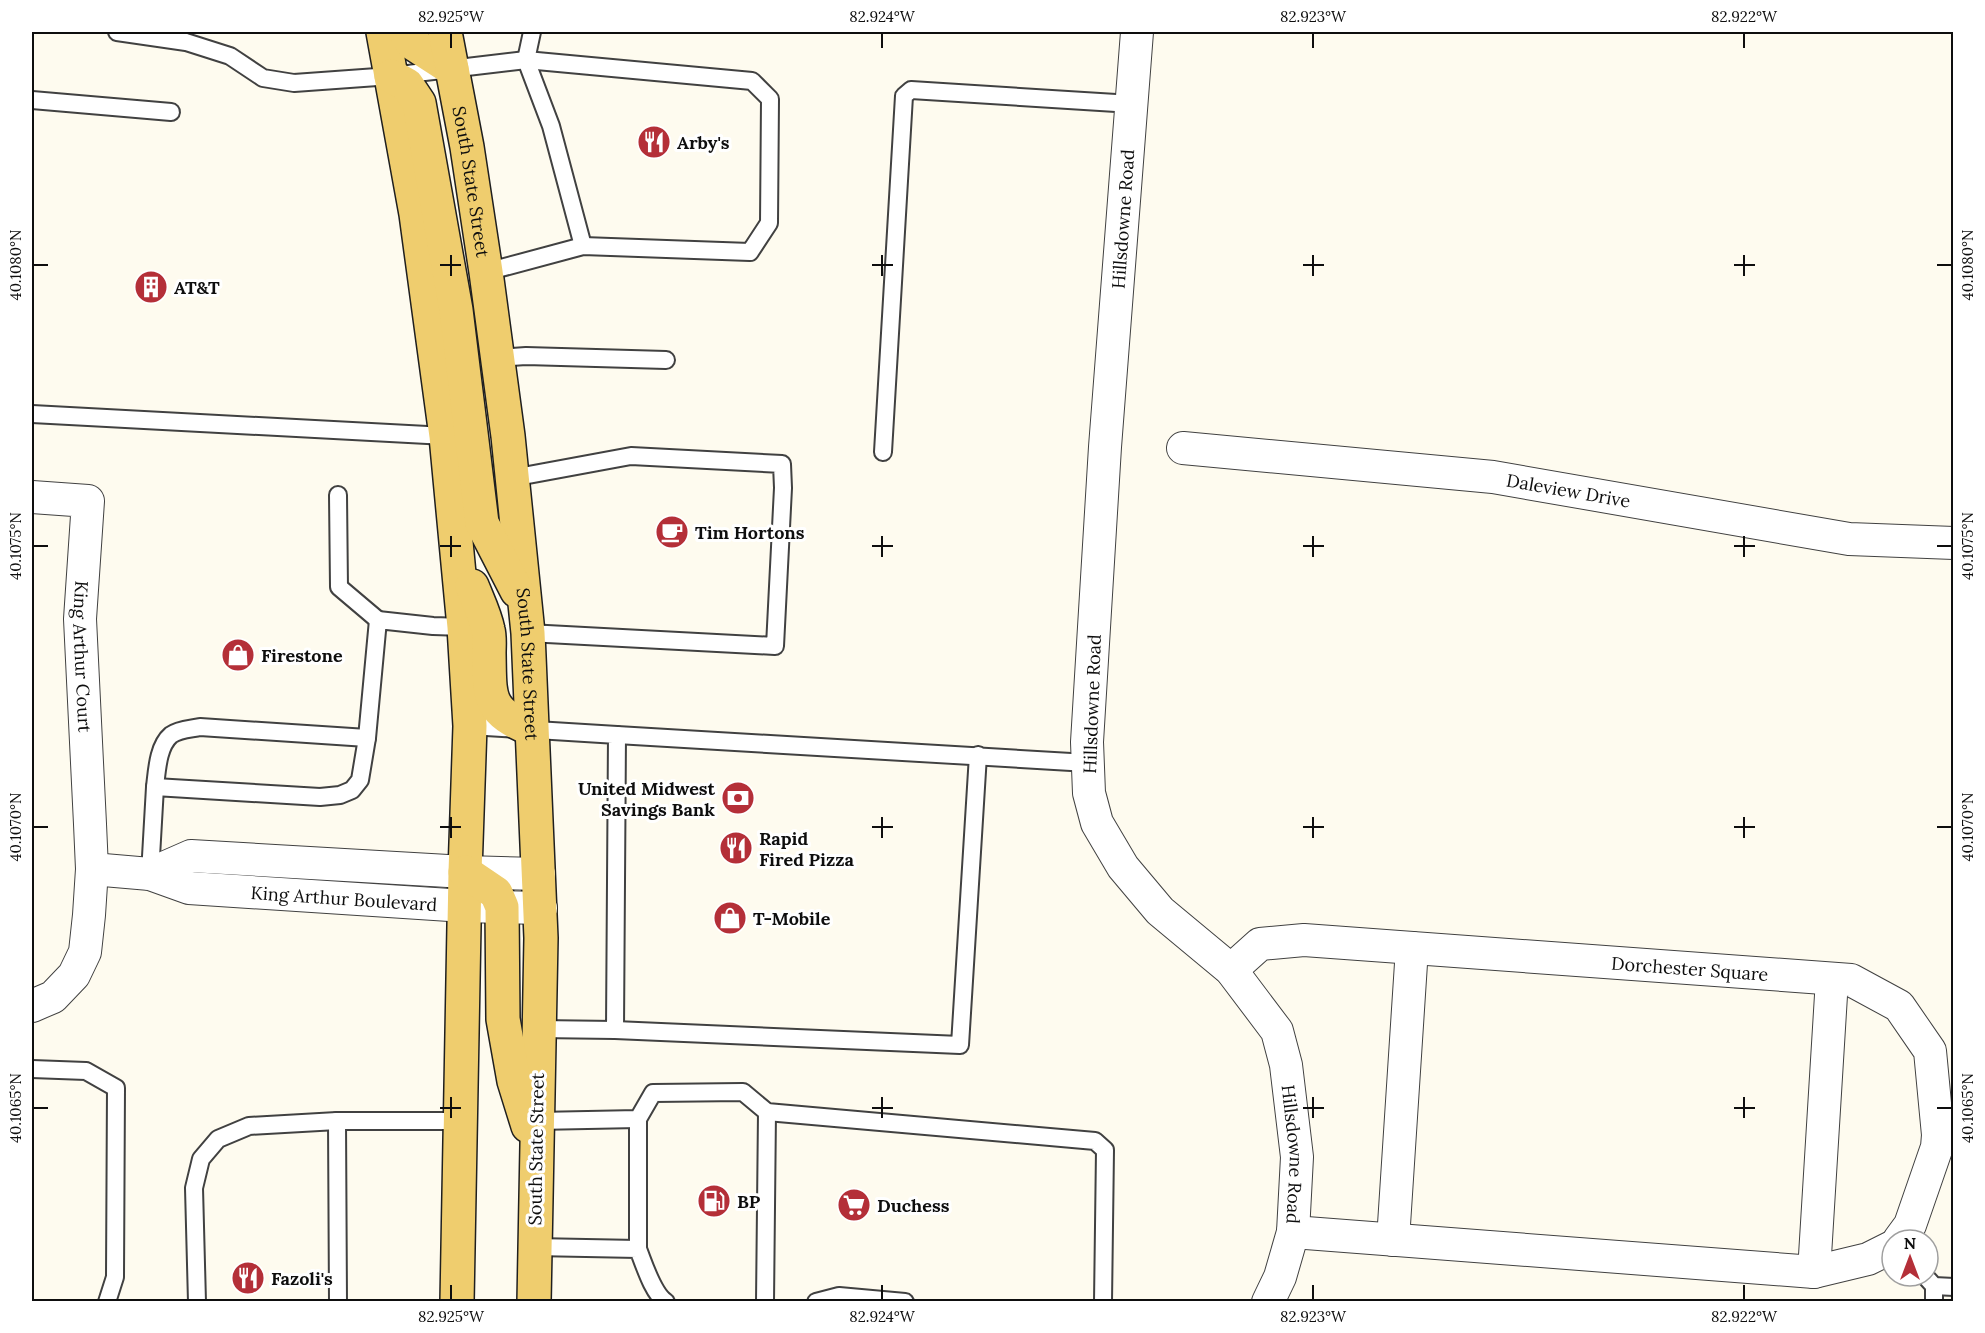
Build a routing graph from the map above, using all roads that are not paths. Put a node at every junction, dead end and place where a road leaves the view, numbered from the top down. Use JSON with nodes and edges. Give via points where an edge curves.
{"nodes":[{"id":1,"x":117,"y":32,"type":"edge"},
{"id":2,"x":383,"y":32,"type":"edge"},
{"id":3,"x":405,"y":32,"type":"edge"},
{"id":4,"x":445,"y":32,"type":"edge"},
{"id":5,"x":532,"y":32,"type":"edge"},
{"id":6,"x":1137,"y":32,"type":"edge"},
{"id":7,"x":526,"y":60,"type":"junction"},
{"id":8,"x":452,"y":69,"type":"junction"},
{"id":9,"x":391,"y":76,"type":"junction"},
{"id":10,"x":32,"y":100,"type":"edge"},
{"id":11,"x":1132,"y":104,"type":"junction"},
{"id":12,"x":171,"y":112,"type":"dead end"},
{"id":13,"x":583,"y":246,"type":"junction"},
{"id":14,"x":486,"y":272,"type":"junction"},
{"id":15,"x":497,"y":357,"type":"junction"},
{"id":16,"x":666,"y":360,"type":"dead end"},
{"id":17,"x":32,"y":414,"type":"edge"},
{"id":18,"x":446,"y":436,"type":"junction"},
{"id":19,"x":1184,"y":448,"type":"dead end"},
{"id":20,"x":883,"y":452,"type":"dead end"},
{"id":21,"x":512,"y":478,"type":"junction"},
{"id":22,"x":338,"y":495,"type":"dead end"},
{"id":23,"x":32,"y":497,"type":"edge"},
{"id":24,"x":457,"y":542,"type":"junction"},
{"id":25,"x":1953,"y":543,"type":"edge"},
{"id":26,"x":378,"y":620,"type":"junction"},
{"id":27,"x":527,"y":621,"type":"junction"},
{"id":28,"x":464,"y":627,"type":"junction"},
{"id":29,"x":470,"y":726,"type":"junction"},
{"id":30,"x":531,"y":729,"type":"junction"},
{"id":31,"x":617,"y":735,"type":"junction"},
{"id":32,"x":367,"y":738,"type":"junction"},
{"id":33,"x":978,"y":755,"type":"junction"},
{"id":34,"x":1088,"y":763,"type":"junction"},
{"id":35,"x":154,"y":787,"type":"junction"},
{"id":36,"x":92,"y":868,"type":"junction"},
{"id":37,"x":465,"y":873,"type":"junction"},
{"id":38,"x":150,"y":874,"type":"junction"},
{"id":39,"x":539,"y":874,"type":"junction"},
{"id":40,"x":465,"y":906,"type":"junction"},
{"id":41,"x":502,"y":907,"type":"junction"},
{"id":42,"x":541,"y":908,"type":"junction"},
{"id":43,"x":1412,"y":948,"type":"junction"},
{"id":44,"x":1231,"y":970,"type":"junction"},
{"id":45,"x":1832,"y":979,"type":"junction"},
{"id":46,"x":32,"y":1006,"type":"edge"},
{"id":47,"x":539,"y":1029,"type":"junction"},
{"id":48,"x":615,"y":1030,"type":"junction"},
{"id":49,"x":32,"y":1069,"type":"edge"},
{"id":50,"x":767,"y":1112,"type":"junction"},
{"id":51,"x":638,"y":1119,"type":"junction"},
{"id":52,"x":337,"y":1121,"type":"junction"},
{"id":53,"x":460,"y":1121,"type":"junction"},
{"id":54,"x":537,"y":1121,"type":"junction"},
{"id":55,"x":538,"y":1159,"type":"junction"},
{"id":56,"x":1909,"y":1228,"type":"edge"},
{"id":57,"x":1293,"y":1233,"type":"junction"},
{"id":58,"x":1393,"y":1240,"type":"junction"},
{"id":59,"x":534,"y":1247,"type":"junction"},
{"id":60,"x":638,"y":1249,"type":"junction"},
{"id":61,"x":1880,"y":1252,"type":"edge"},
{"id":62,"x":1814,"y":1272,"type":"junction"},
{"id":63,"x":107,"y":1302,"type":"edge"},
{"id":64,"x":197,"y":1302,"type":"edge"},
{"id":65,"x":338,"y":1302,"type":"edge"},
{"id":66,"x":457,"y":1302,"type":"edge"},
{"id":67,"x":534,"y":1302,"type":"edge"},
{"id":68,"x":666,"y":1302,"type":"edge"},
{"id":69,"x":765,"y":1302,"type":"edge"},
{"id":70,"x":816,"y":1302,"type":"edge"},
{"id":71,"x":905,"y":1302,"type":"edge"},
{"id":72,"x":1103,"y":1302,"type":"edge"},
{"id":73,"x":1268,"y":1302,"type":"edge"}],
"edges":[{"from":1,"to":9,"type":"lane","via":[[186,42],[230,56],[263,78],[294,83]]},
{"from":2,"to":9,"type":"main road"},
{"from":3,"to":8,"type":"main road","via":[[412,43]]},
{"from":4,"to":8,"type":"main road","name":"South State Street"},
{"from":5,"to":7,"type":"lane"},
{"from":6,"to":11,"type":"street","name":"Hillsdowne Road"},
{"from":7,"to":8,"type":"lane"},
{"from":7,"to":13,"type":"lane","via":[[551,126]]},
{"from":7,"to":13,"type":"lane","via":[[752,81],[770,99],[769,223],[750,252]]},
{"from":8,"to":9,"type":"lane"},
{"from":8,"to":14,"type":"main road","name":"South State Street"},
{"from":9,"to":18,"type":"main road","via":[[416,214]]},
{"from":9,"to":27,"type":"main road","via":[[407,85],[419,103],[456,310],[482,523]]},
{"from":10,"to":12,"type":"lane"},
{"from":11,"to":20,"type":"lane","via":[[911,90],[904,96]]},
{"from":11,"to":34,"type":"street","name":"Hillsdowne Road","via":[[1105,447]]},
{"from":13,"to":14,"type":"lane"},
{"from":14,"to":15,"type":"main road","name":"South State Street"},
{"from":15,"to":16,"type":"lane"},
{"from":15,"to":21,"type":"main road","name":"South State Street"},
{"from":17,"to":18,"type":"lane"},
{"from":18,"to":24,"type":"main road"},
{"from":19,"to":25,"type":"street","name":"Daleview Drive","via":[[1493,477],[1849,539]]},
{"from":21,"to":27,"type":"main road","name":"South State Street"},
{"from":21,"to":27,"type":"lane","via":[[631,456],[782,464],[775,646]]},
{"from":22,"to":26,"type":"lane","via":[[339,587]]},
{"from":23,"to":36,"type":"street","name":"King Arthur Court","via":[[88,501],[80,619]]},
{"from":24,"to":28,"type":"main road"},
{"from":24,"to":30,"type":"main road","via":[[488,631],[493,701],[501,713]]},
{"from":26,"to":28,"type":"lane"},
{"from":26,"to":32,"type":"lane"},
{"from":27,"to":30,"type":"main road","name":"South State Street"},
{"from":28,"to":29,"type":"main road"},
{"from":29,"to":30,"type":"lane"},
{"from":29,"to":37,"type":"main road"},
{"from":30,"to":31,"type":"lane"},
{"from":30,"to":39,"type":"main road","name":"South State Street"},
{"from":31,"to":33,"type":"lane"},
{"from":31,"to":48,"type":"lane"},
{"from":32,"to":35,"type":"lane","via":[[200,727],[183,730],[171,735],[161,752]]},
{"from":32,"to":35,"type":"lane","via":[[360,780],[352,790],[340,795]]},
{"from":33,"to":34,"type":"lane"},
{"from":33,"to":48,"type":"lane","via":[[960,1046]]},
{"from":34,"to":44,"type":"street","name":"Hillsdowne Road","via":[[1089,793],[1097,822],[1123,867],[1160,911]]},
{"from":35,"to":38,"type":"lane"},
{"from":36,"to":38,"type":"street","name":"King Arthur Boulevard"},
{"from":36,"to":46,"type":"street","via":[[85,952],[74,975],[53,997]]},
{"from":37,"to":38,"type":"street","name":"King Arthur Boulevard","via":[[191,856]]},
{"from":37,"to":39,"type":"street","name":"King Arthur Boulevard"},
{"from":37,"to":40,"type":"main road"},
{"from":37,"to":41,"type":"main road","via":[[496,893]]},
{"from":38,"to":40,"type":"street","name":"King Arthur Boulevard","via":[[189,888]]},
{"from":39,"to":42,"type":"main road","name":"South State Street"},
{"from":40,"to":41,"type":"street","name":"King Arthur Boulevard"},
{"from":40,"to":53,"type":"main road"},
{"from":41,"to":42,"type":"street","name":"King Arthur Boulevard"},
{"from":41,"to":55,"type":"main road","via":[[503,1019],[514,1081]]},
{"from":42,"to":47,"type":"main road","name":"South State Street"},
{"from":43,"to":44,"type":"street","name":"Dorchester Square","via":[[1304,940],[1260,944]]},
{"from":43,"to":45,"type":"street","name":"Dorchester Square"},
{"from":43,"to":58,"type":"street"},
{"from":44,"to":57,"type":"street","name":"Hillsdowne Road","via":[[1277,1031],[1286,1065],[1297,1157]]},
{"from":45,"to":56,"type":"street","name":"Dorchester Square","via":[[1851,980],[1899,1006],[1930,1051],[1937,1147]]},
{"from":45,"to":62,"type":"street"},
{"from":47,"to":48,"type":"lane"},
{"from":47,"to":54,"type":"main road","name":"South State Street"},
{"from":49,"to":63,"type":"lane","via":[[86,1071],[116,1088],[115,1277]]},
{"from":50,"to":51,"type":"lane","via":[[743,1092],[654,1093]]},
{"from":50,"to":69,"type":"lane"},
{"from":50,"to":72,"type":"lane","via":[[1095,1142],[1105,1150]]},
{"from":51,"to":54,"type":"lane"},
{"from":51,"to":60,"type":"lane"},
{"from":52,"to":53,"type":"lane"},
{"from":52,"to":64,"type":"lane","via":[[249,1126],[218,1139],[201,1159],[194,1188]]},
{"from":52,"to":65,"type":"lane"},
{"from":53,"to":66,"type":"main road"},
{"from":54,"to":55,"type":"main road","name":"South State Street"},
{"from":55,"to":59,"type":"main road","name":"South State Street"},
{"from":57,"to":58,"type":"street"},
{"from":57,"to":73,"type":"street","name":"Hillsdowne Road"},
{"from":58,"to":62,"type":"street"},
{"from":59,"to":60,"type":"lane"},
{"from":59,"to":67,"type":"main road","name":"South State Street"},
{"from":60,"to":68,"type":"lane","via":[[660,1298]]},
{"from":61,"to":62,"type":"street"},
{"from":70,"to":71,"type":"lane","via":[[839,1296]]}]}
